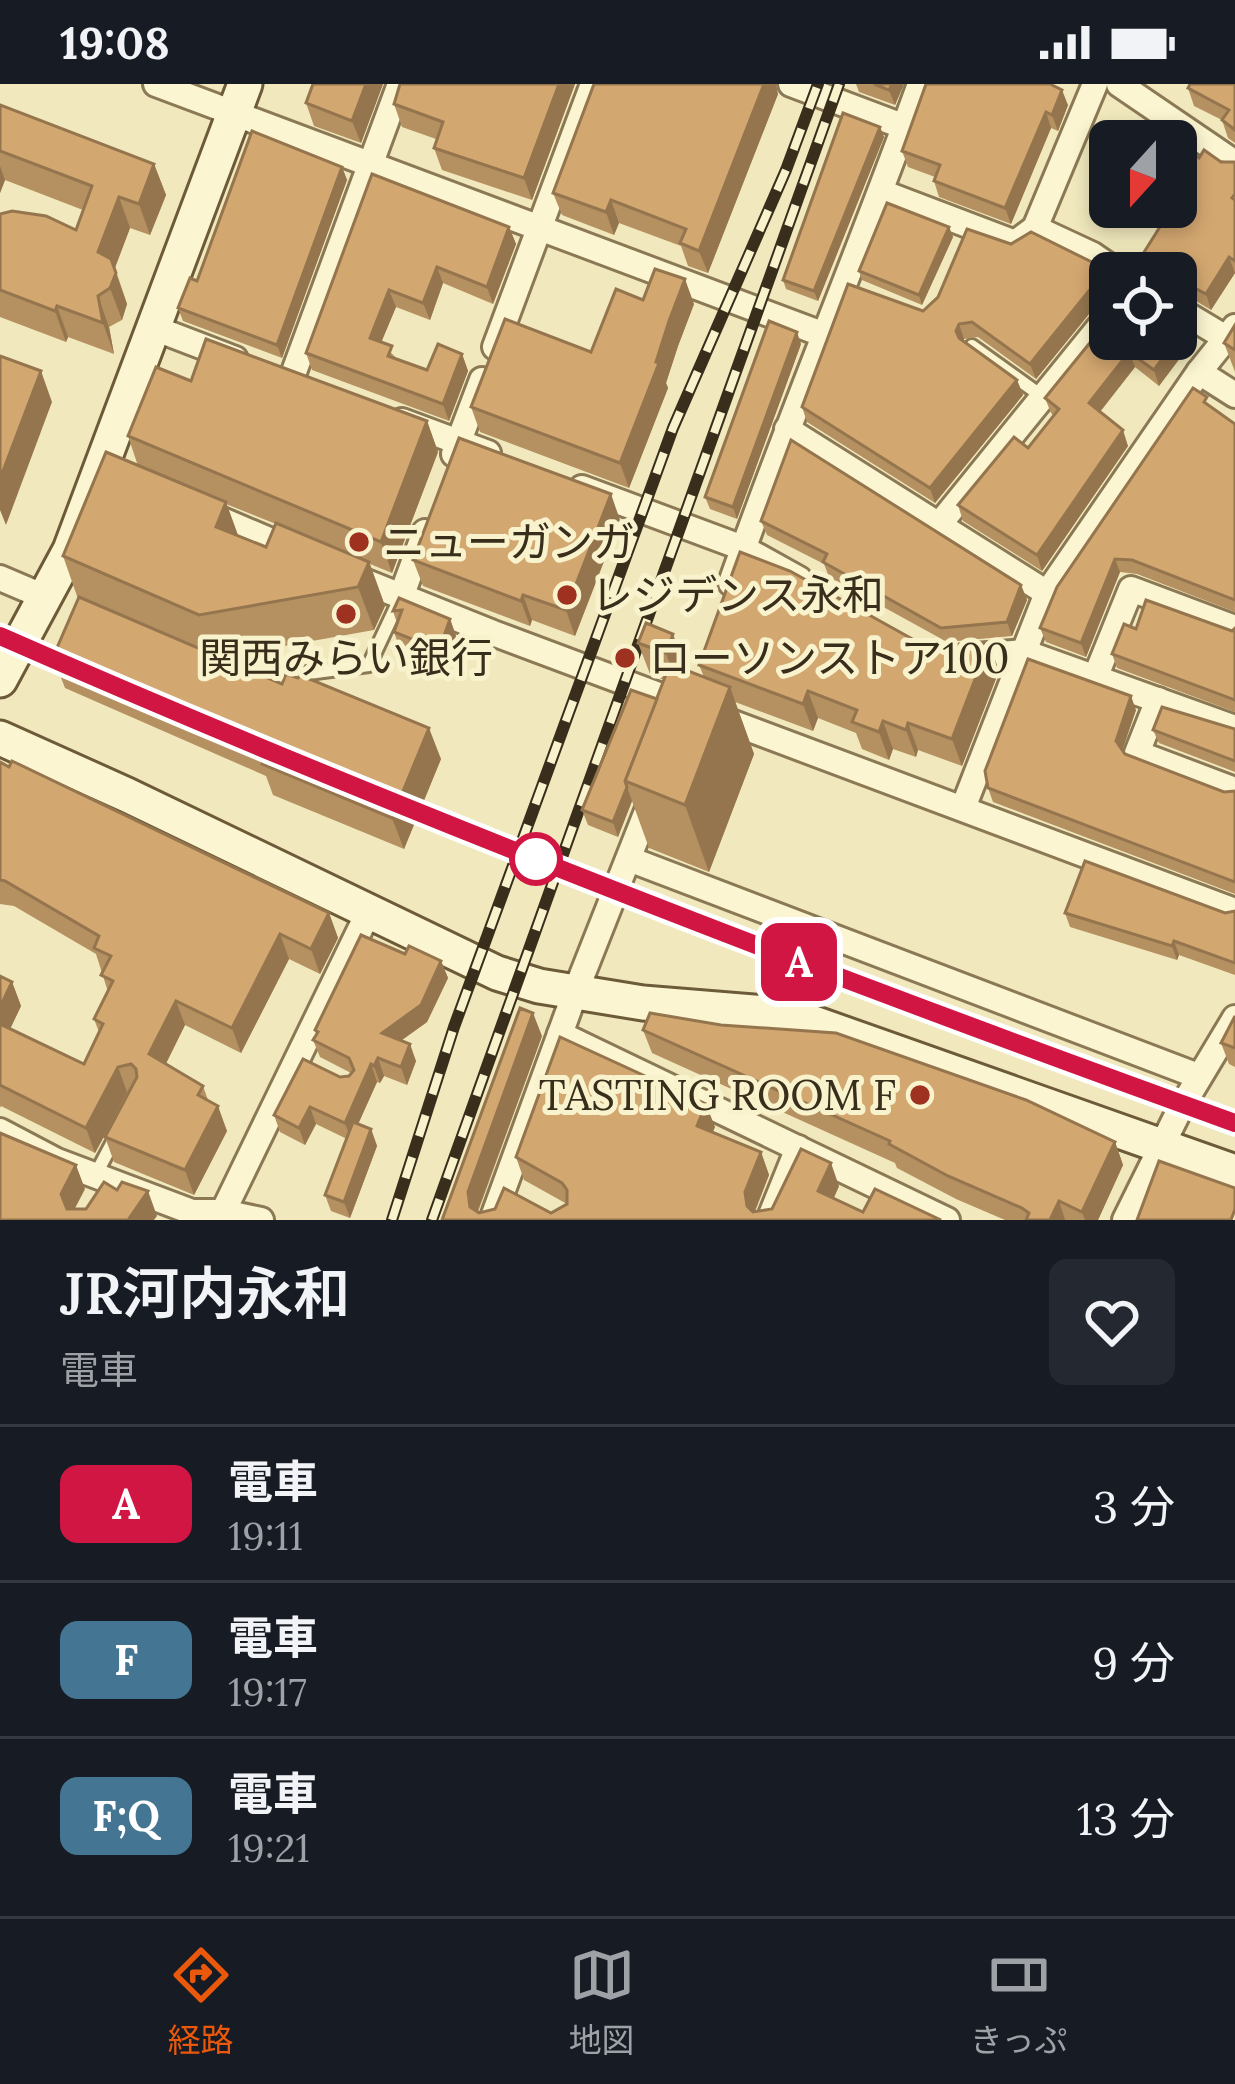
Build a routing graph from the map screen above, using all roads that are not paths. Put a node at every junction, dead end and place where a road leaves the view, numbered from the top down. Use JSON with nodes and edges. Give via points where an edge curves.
{"nodes":[{"id":1,"x":156,"y":84,"type":"edge"},
{"id":2,"x":400,"y":84,"type":"edge"},
{"id":3,"x":592,"y":84,"type":"edge"},
{"id":4,"x":791,"y":84,"type":"edge"},
{"id":5,"x":920,"y":84,"type":"edge"},
{"id":6,"x":1095,"y":84,"type":"edge"},
{"id":7,"x":1119,"y":84,"type":"edge"},
{"id":8,"x":240,"y":98,"type":"edge"},
{"id":9,"x":904,"y":127,"type":"junction"},
{"id":10,"x":371,"y":163,"type":"junction"},
{"id":11,"x":1235,"y":164,"type":"edge"},
{"id":12,"x":881,"y":192,"type":"junction"},
{"id":13,"x":540,"y":228,"type":"junction"},
{"id":14,"x":1035,"y":228,"type":"junction"},
{"id":15,"x":1089,"y":253,"type":"edge"},
{"id":16,"x":1197,"y":318,"type":"edge"},
{"id":17,"x":154,"y":328,"type":"junction"},
{"id":18,"x":1231,"y":333,"type":"edge"},
{"id":19,"x":822,"y":334,"type":"junction"},
{"id":20,"x":1089,"y":340,"type":"edge"},
{"id":21,"x":972,"y":346,"type":"edge"},
{"id":22,"x":1198,"y":372,"type":"junction"},
{"id":23,"x":1235,"y":395,"type":"edge"},
{"id":24,"x":1043,"y":397,"type":"junction"},
{"id":25,"x":375,"y":411,"type":"edge"},
{"id":26,"x":787,"y":429,"type":"junction"},
{"id":27,"x":458,"y":442,"type":"junction"},
{"id":28,"x":502,"y":459,"type":"edge"},
{"id":29,"x":568,"y":483,"type":"edge"},
{"id":30,"x":187,"y":506,"type":"edge"},
{"id":31,"x":938,"y":526,"type":"junction"},
{"id":32,"x":743,"y":548,"type":"junction"},
{"id":33,"x":0,"y":578,"type":"edge"},
{"id":34,"x":823,"y":592,"type":"edge"},
{"id":35,"x":1047,"y":593,"type":"junction"},
{"id":36,"x":401,"y":597,"type":"junction"},
{"id":37,"x":53,"y":600,"type":"junction"},
{"id":38,"x":719,"y":615,"type":"edge"},
{"id":39,"x":1235,"y":628,"type":"edge"},
{"id":40,"x":1024,"y":652,"type":"junction"},
{"id":41,"x":943,"y":659,"type":"edge"},
{"id":42,"x":1095,"y":678,"type":"junction"},
{"id":43,"x":0,"y":680,"type":"edge"},
{"id":44,"x":241,"y":682,"type":"edge"},
{"id":45,"x":1158,"y":700,"type":"junction"},
{"id":46,"x":1235,"y":728,"type":"edge"},
{"id":47,"x":0,"y":738,"type":"edge"},
{"id":48,"x":663,"y":770,"type":"edge"},
{"id":49,"x":1235,"y":790,"type":"edge"},
{"id":50,"x":963,"y":808,"type":"junction"},
{"id":51,"x":629,"y":859,"type":"junction"},
{"id":52,"x":1235,"y":911,"type":"edge"},
{"id":53,"x":368,"y":913,"type":"junction"},
{"id":54,"x":574,"y":993,"type":"junction"},
{"id":55,"x":1235,"y":1018,"type":"edge"},
{"id":56,"x":560,"y":1034,"type":"junction"},
{"id":57,"x":1198,"y":1076,"type":"junction"},
{"id":58,"x":126,"y":1117,"type":"edge"},
{"id":59,"x":0,"y":1130,"type":"edge"},
{"id":60,"x":1161,"y":1145,"type":"junction"},
{"id":61,"x":798,"y":1148,"type":"junction"},
{"id":62,"x":1235,"y":1172,"type":"edge"},
{"id":63,"x":103,"y":1176,"type":"junction"},
{"id":64,"x":94,"y":1206,"type":"edge"},
{"id":65,"x":223,"y":1212,"type":"junction"},
{"id":66,"x":261,"y":1220,"type":"edge"},
{"id":67,"x":492,"y":1220,"type":"edge"},
{"id":68,"x":769,"y":1220,"type":"edge"},
{"id":69,"x":947,"y":1220,"type":"edge"},
{"id":70,"x":1125,"y":1220,"type":"edge"}],
"edges":[{"from":1,"to":8,"type":"street"},
{"from":2,"to":10,"type":"street"},
{"from":3,"to":13,"type":"street"},
{"from":4,"to":9,"type":"street"},
{"from":5,"to":9,"type":"street"},
{"from":6,"to":14,"type":"street"},
{"from":7,"to":11,"type":"street"},
{"from":8,"to":10,"type":"street"},
{"from":8,"to":17,"type":"street"},
{"from":9,"to":12,"type":"street"},
{"from":10,"to":13,"type":"street"},
{"from":10,"to":17,"type":"street","via":[[282,376]]},
{"from":12,"to":14,"type":"street","via":[[965,236],[1015,243]]},
{"from":12,"to":19,"type":"street","via":[[853,288]]},
{"from":13,"to":19,"type":"street"},
{"from":13,"to":27,"type":"street"},
{"from":14,"to":15,"type":"street"},
{"from":16,"to":18,"type":"street"},
{"from":17,"to":37,"type":"street","via":[[112,473]]},
{"from":18,"to":22,"type":"street"},
{"from":19,"to":26,"type":"street"},
{"from":20,"to":24,"type":"street"},
{"from":21,"to":24,"type":"lane"},
{"from":22,"to":23,"type":"street"},
{"from":22,"to":35,"type":"street"},
{"from":24,"to":31,"type":"street"},
{"from":25,"to":27,"type":"street"},
{"from":26,"to":31,"type":"street"},
{"from":26,"to":32,"type":"street"},
{"from":27,"to":28,"type":"street"},
{"from":27,"to":36,"type":"street"},
{"from":29,"to":32,"type":"street"},
{"from":30,"to":36,"type":"street"},
{"from":31,"to":35,"type":"street"},
{"from":32,"to":34,"type":"street"},
{"from":32,"to":38,"type":"street"},
{"from":33,"to":37,"type":"street"},
{"from":35,"to":40,"type":"street"},
{"from":36,"to":44,"type":"lane","via":[[369,665]]},
{"from":36,"to":50,"type":"street"},
{"from":37,"to":43,"type":"street"},
{"from":39,"to":42,"type":"street","via":[[1131,589]]},
{"from":40,"to":41,"type":"street"},
{"from":40,"to":42,"type":"street"},
{"from":40,"to":50,"type":"street"},
{"from":42,"to":45,"type":"street"},
{"from":45,"to":46,"type":"street"},
{"from":45,"to":49,"type":"street","via":[[1137,753]]},
{"from":47,"to":53,"type":"street"},
{"from":48,"to":51,"type":"street"},
{"from":50,"to":52,"type":"street"},
{"from":51,"to":54,"type":"street"},
{"from":51,"to":57,"type":"street"},
{"from":53,"to":54,"type":"street","via":[[497,973]]},
{"from":53,"to":65,"type":"street","via":[[306,1063]]},
{"from":54,"to":56,"type":"street"},
{"from":54,"to":60,"type":"street","via":[[791,1015]]},
{"from":55,"to":57,"type":"street"},
{"from":56,"to":61,"type":"street"},
{"from":56,"to":67,"type":"street","via":[[514,1193]]},
{"from":57,"to":60,"type":"street"},
{"from":58,"to":63,"type":"lane"},
{"from":59,"to":63,"type":"street"},
{"from":60,"to":62,"type":"street"},
{"from":60,"to":70,"type":"street"},
{"from":61,"to":68,"type":"street"},
{"from":61,"to":69,"type":"street"},
{"from":63,"to":64,"type":"street"},
{"from":63,"to":65,"type":"street","via":[[192,1212]]},
{"from":65,"to":66,"type":"street"}]}
